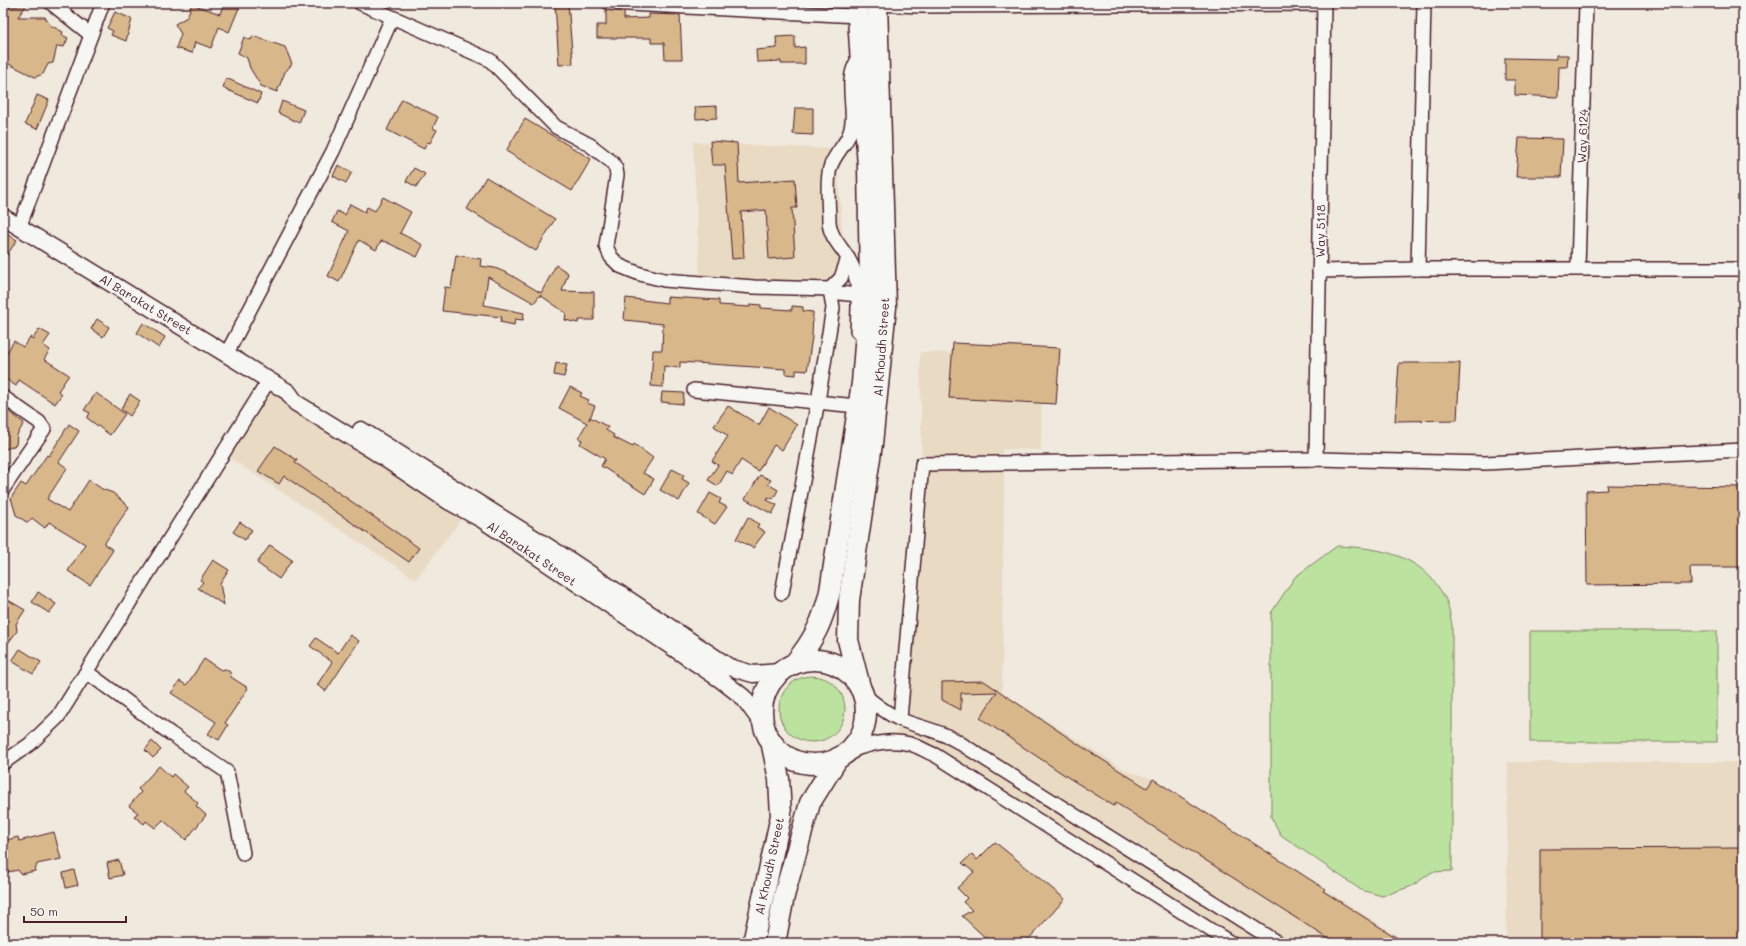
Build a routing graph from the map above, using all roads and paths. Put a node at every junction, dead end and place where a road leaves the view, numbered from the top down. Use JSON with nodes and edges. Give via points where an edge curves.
{"nodes":[{"id":1,"x":51,"y":3,"type":"edge"},
{"id":2,"x":103,"y":3,"type":"edge"},
{"id":3,"x":360,"y":3,"type":"edge"},
{"id":4,"x":609,"y":3,"type":"edge"},
{"id":5,"x":1424,"y":3,"type":"edge"},
{"id":6,"x":1586,"y":3,"type":"edge"},
{"id":7,"x":877,"y":4,"type":"edge"},
{"id":8,"x":899,"y":4,"type":"edge"},
{"id":9,"x":1324,"y":4,"type":"edge"},
{"id":10,"x":857,"y":10,"type":"edge"},
{"id":11,"x":392,"y":18,"type":"junction"},
{"id":12,"x":91,"y":35,"type":"junction"},
{"id":13,"x":860,"y":56,"type":"junction"},
{"id":14,"x":3,"y":217,"type":"edge"},
{"id":15,"x":19,"y":228,"type":"junction"},
{"id":16,"x":848,"y":258,"type":"junction"},
{"id":17,"x":1578,"y":268,"type":"junction"},
{"id":18,"x":1418,"y":269,"type":"junction"},
{"id":19,"x":1743,"y":270,"type":"edge"},
{"id":20,"x":1319,"y":271,"type":"junction"},
{"id":21,"x":830,"y":289,"type":"junction"},
{"id":22,"x":858,"y":295,"type":"junction"},
{"id":23,"x":227,"y":353,"type":"junction"},
{"id":24,"x":862,"y":375,"type":"junction"},
{"id":25,"x":269,"y":380,"type":"junction"},
{"id":26,"x":694,"y":390,"type":"dead end"},
{"id":27,"x":288,"y":392,"type":"junction"},
{"id":28,"x":3,"y":397,"type":"edge"},
{"id":29,"x":818,"y":401,"type":"junction"},
{"id":30,"x":857,"y":406,"type":"junction"},
{"id":31,"x":1743,"y":450,"type":"edge"},
{"id":32,"x":1316,"y":459,"type":"junction"},
{"id":33,"x":3,"y":489,"type":"edge"},
{"id":34,"x":450,"y":502,"type":"junction"},
{"id":35,"x":569,"y":560,"type":"junction"},
{"id":36,"x":782,"y":593,"type":"dead end"},
{"id":37,"x":787,"y":668,"type":"junction"},
{"id":38,"x":88,"y":673,"type":"junction"},
{"id":39,"x":862,"y":691,"type":"junction"},
{"id":40,"x":900,"y":719,"type":"junction"},
{"id":41,"x":768,"y":734,"type":"junction"},
{"id":42,"x":843,"y":754,"type":"junction"},
{"id":43,"x":3,"y":763,"type":"edge"},
{"id":44,"x":242,"y":853,"type":"dead end"},
{"id":45,"x":753,"y":943,"type":"edge"},
{"id":46,"x":775,"y":943,"type":"edge"},
{"id":47,"x":1231,"y":943,"type":"edge"},
{"id":48,"x":1278,"y":943,"type":"edge"}],
"edges":[{"from":1,"to":12,"type":"street"},
{"from":2,"to":12,"type":"street"},
{"from":3,"to":11,"type":"street"},
{"from":4,"to":10,"type":"street"},
{"from":5,"to":18,"type":"street"},
{"from":6,"to":17,"type":"street","name":"Way 6124"},
{"from":7,"to":8,"type":"street"},
{"from":7,"to":39,"type":"main road","name":"Al Khoudh Street","via":[[886,307],[872,444],[849,600],[848,640]]},
{"from":8,"to":9,"type":"street"},
{"from":9,"to":20,"type":"street","name":"Way 5118"},
{"from":10,"to":13,"type":"main road","name":"Al Khoudh Street"},
{"from":11,"to":21,"type":"street","via":[[490,60],[556,127],[590,145],[612,162],[616,175],[606,246],[611,257],[620,266],[640,274],[686,283]]},
{"from":11,"to":23,"type":"street","via":[[333,151]]},
{"from":12,"to":15,"type":"street"},
{"from":13,"to":16,"type":"street","via":[[851,78],[851,132],[833,161],[829,174],[830,229]]},
{"from":13,"to":24,"type":"main road","name":"Al Khoudh Street","via":[[868,167],[870,248],[870,282]]},
{"from":14,"to":15,"type":"street","name":"Al Barakat Street"},
{"from":15,"to":23,"type":"street","name":"Al Barakat Street"},
{"from":16,"to":21,"type":"street","via":[[841,278]]},
{"from":16,"to":22,"type":"street","via":[[855,275]]},
{"from":17,"to":18,"type":"street"},
{"from":17,"to":19,"type":"street"},
{"from":18,"to":20,"type":"street"},
{"from":20,"to":32,"type":"street","name":"Way 5118"},
{"from":21,"to":22,"type":"street","via":[[839,293]]},
{"from":21,"to":29,"type":"street","via":[[833,308]]},
{"from":22,"to":24,"type":"street","via":[[857,346]]},
{"from":23,"to":25,"type":"street","name":"Al Barakat Street"},
{"from":24,"to":30,"type":"main road","name":"Al Khoudh Street"},
{"from":25,"to":27,"type":"street","name":"Al Barakat Street"},
{"from":25,"to":38,"type":"street"},
{"from":26,"to":29,"type":"street"},
{"from":27,"to":34,"type":"street","name":"Al Barakat Street","via":[[296,403]]},
{"from":27,"to":35,"type":"street","name":"Al Barakat Street","via":[[298,393],[383,443]]},
{"from":28,"to":33,"type":"street","via":[[39,422],[44,429]]},
{"from":29,"to":30,"type":"street"},
{"from":29,"to":36,"type":"street"},
{"from":30,"to":37,"type":"main road","name":"Al Khoudh Street","via":[[825,612],[808,647]]},
{"from":31,"to":32,"type":"street","via":[[1486,463]]},
{"from":32,"to":40,"type":"street","via":[[922,464]]},
{"from":34,"to":35,"type":"street","via":[[456,498],[549,554]]},
{"from":34,"to":41,"type":"street","name":"Al Barakat Street","via":[[483,520],[732,687],[743,697]]},
{"from":35,"to":37,"type":"street","name":"Al Barakat Street","via":[[729,667],[753,674]]},
{"from":37,"to":39,"type":"main road","via":[[809,660],[824,660],[851,674]]},
{"from":37,"to":41,"type":"main road","via":[[770,684],[764,698],[762,712]]},
{"from":38,"to":43,"type":"street","via":[[58,717],[30,744]]},
{"from":38,"to":44,"type":"street","via":[[227,772]]},
{"from":39,"to":40,"type":"street","via":[[878,707]]},
{"from":39,"to":42,"type":"main road","via":[[866,710],[865,725],[859,739]]},
{"from":40,"to":48,"type":"street","via":[[940,732],[955,740]]},
{"from":41,"to":42,"type":"main road","via":[[781,752],[794,760],[824,763]]},
{"from":41,"to":45,"type":"main road","name":"Al Khoudh Street","via":[[779,779],[781,816]]},
{"from":42,"to":46,"type":"main road","name":"Al Khoudh Street","via":[[810,804],[784,896]]},
{"from":42,"to":47,"type":"street","via":[[879,742],[893,742],[909,744],[935,755]]}]}
